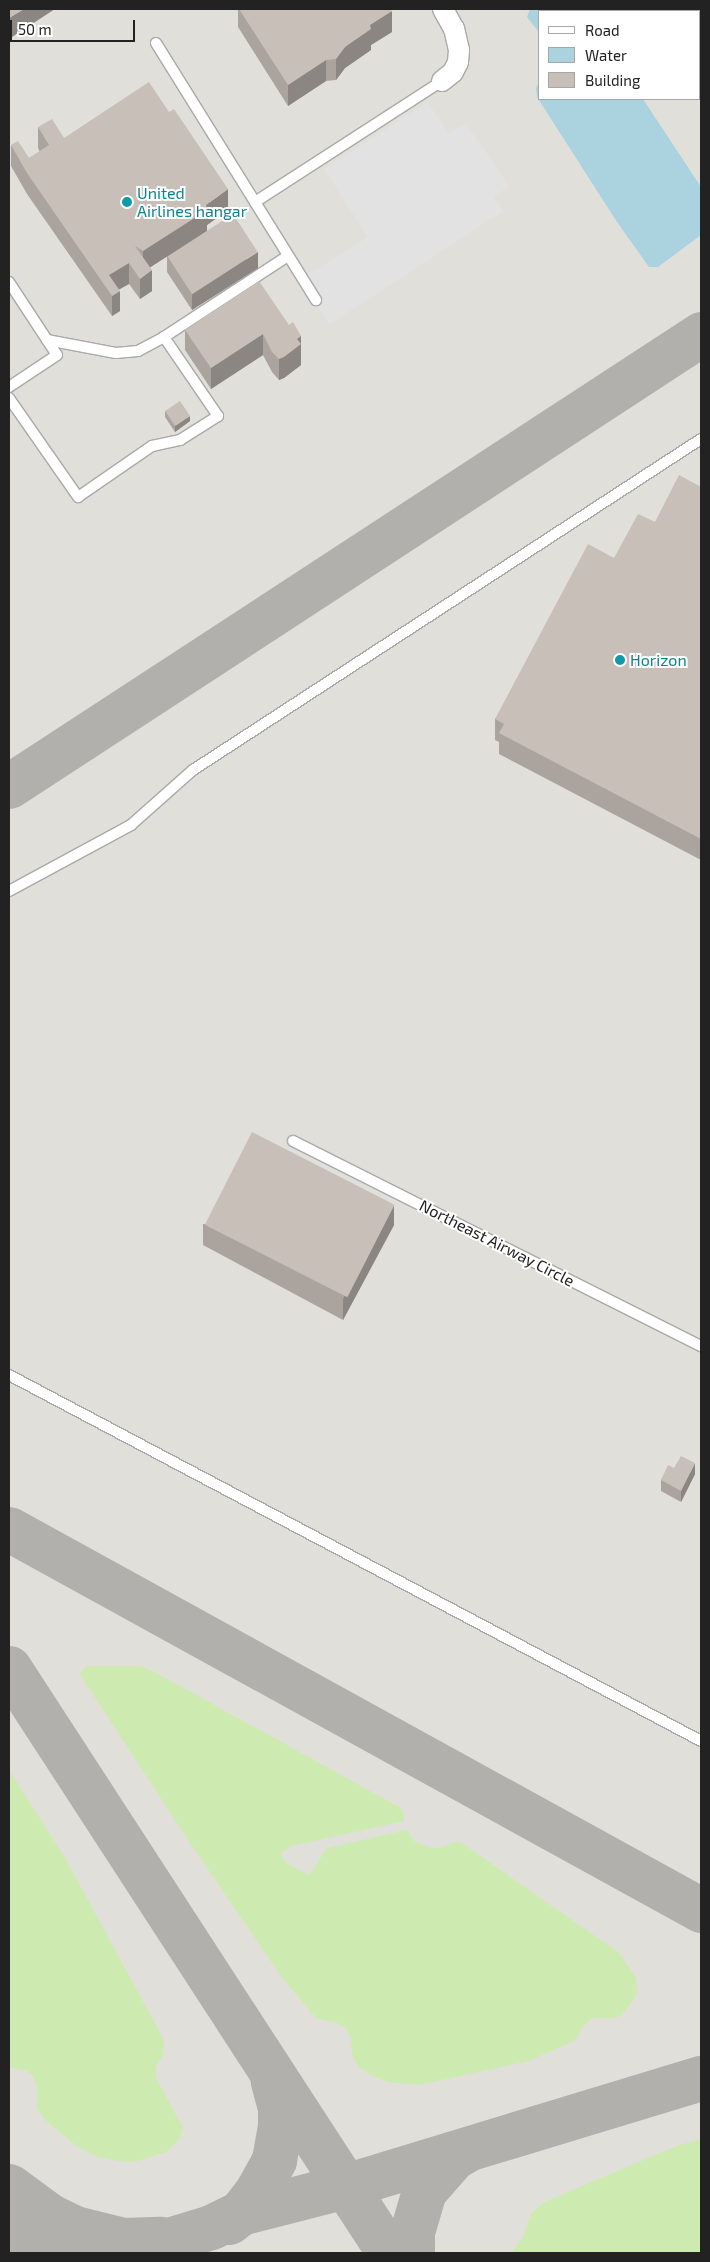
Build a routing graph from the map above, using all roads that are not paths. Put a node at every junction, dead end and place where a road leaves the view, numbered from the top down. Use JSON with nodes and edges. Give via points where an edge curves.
{"nodes":[{"id":1,"x":443,"y":9,"type":"edge"},
{"id":2,"x":156,"y":43,"type":"dead end"},
{"id":3,"x":442,"y":82,"type":"joint"},
{"id":4,"x":255,"y":202,"type":"junction"},
{"id":5,"x":288,"y":256,"type":"junction"},
{"id":6,"x":9,"y":282,"type":"edge"},
{"id":7,"x":316,"y":300,"type":"dead end"},
{"id":8,"x":164,"y":337,"type":"junction"},
{"id":9,"x":47,"y":340,"type":"junction"},
{"id":10,"x":9,"y":387,"type":"edge"},
{"id":11,"x":9,"y":398,"type":"edge"},
{"id":12,"x":701,"y":439,"type":"edge"},
{"id":13,"x":9,"y":891,"type":"edge"},
{"id":14,"x":293,"y":1141,"type":"dead end"},
{"id":15,"x":701,"y":1346,"type":"edge"},
{"id":16,"x":9,"y":1375,"type":"edge"},
{"id":17,"x":701,"y":1741,"type":"edge"}],
"edges":[{"from":1,"to":3,"type":"street","via":[[454,29],[460,50],[453,72]]},
{"from":2,"to":4,"type":"lane"},
{"from":3,"to":4,"type":"lane"},
{"from":4,"to":5,"type":"lane"},
{"from":5,"to":7,"type":"lane"},
{"from":5,"to":8,"type":"lane"},
{"from":6,"to":9,"type":"lane"},
{"from":8,"to":9,"type":"lane","via":[[138,352],[116,353]]},
{"from":8,"to":11,"type":"lane","via":[[218,416],[180,440],[152,446],[78,497]]},
{"from":9,"to":10,"type":"lane","via":[[57,355]]},
{"from":12,"to":13,"type":"lane","via":[[193,770],[131,825]]},
{"from":14,"to":15,"type":"lane","name":"Northeast Airway Circle"},
{"from":16,"to":17,"type":"lane"}]}
